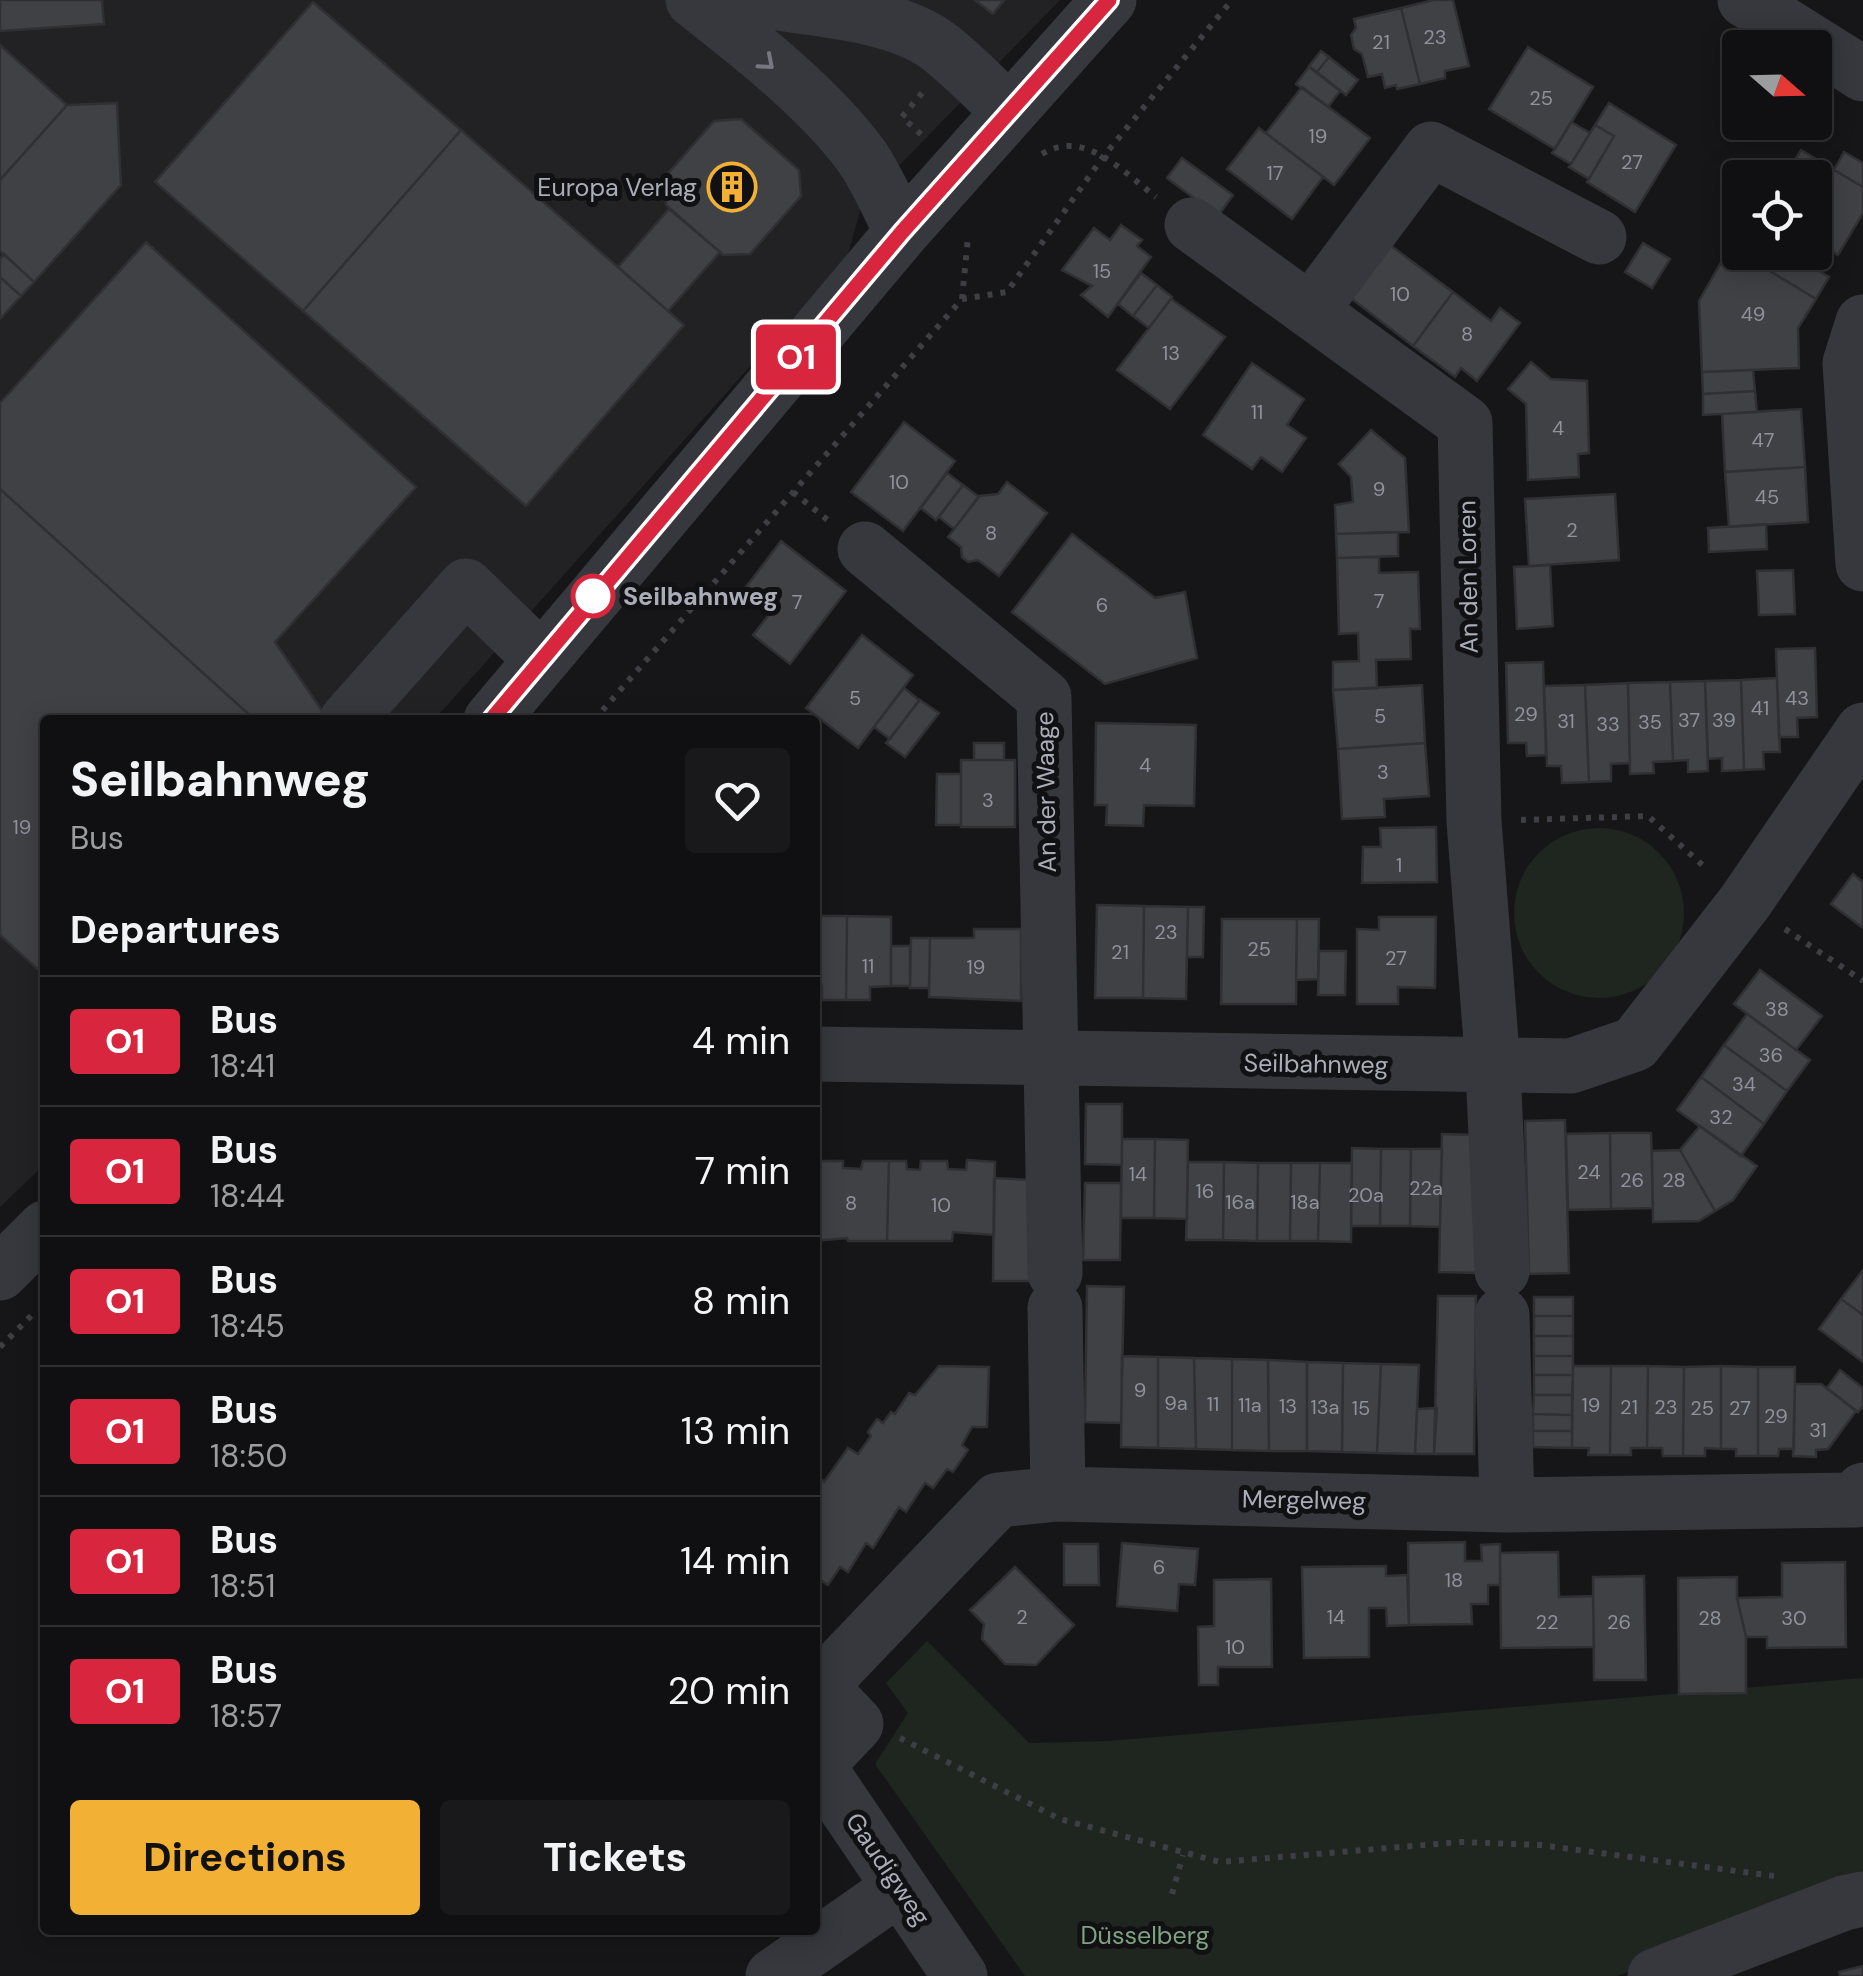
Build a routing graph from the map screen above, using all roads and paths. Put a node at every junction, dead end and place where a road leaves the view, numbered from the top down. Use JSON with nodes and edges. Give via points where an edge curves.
{"nodes":[{"id":1,"x":692,"y":0,"type":"edge"},
{"id":2,"x":758,"y":0,"type":"edge"},
{"id":3,"x":1109,"y":0,"type":"edge"},
{"id":4,"x":1232,"y":0,"type":"edge"},
{"id":5,"x":1744,"y":0,"type":"edge"},
{"id":6,"x":1863,"y":74,"type":"edge"},
{"id":7,"x":1008,"y":110,"type":"junction"},
{"id":8,"x":1038,"y":156,"type":"dead end"},
{"id":9,"x":1103,"y":157,"type":"junction"},
{"id":10,"x":1192,"y":225,"type":"joint"},
{"id":11,"x":974,"y":226,"type":"dead end"},
{"id":12,"x":902,"y":232,"type":"junction"},
{"id":13,"x":1599,"y":237,"type":"dead end"},
{"id":14,"x":962,"y":299,"type":"junction"},
{"id":15,"x":1311,"y":310,"type":"junction"},
{"id":16,"x":1863,"y":322,"type":"edge"},
{"id":17,"x":865,"y":549,"type":"dead end"},
{"id":18,"x":1863,"y":564,"type":"edge"},
{"id":19,"x":541,"y":659,"type":"junction"},
{"id":20,"x":352,"y":715,"type":"edge"},
{"id":21,"x":495,"y":715,"type":"edge"},
{"id":22,"x":598,"y":715,"type":"edge"},
{"id":23,"x":1863,"y":730,"type":"edge"},
{"id":24,"x":1474,"y":821,"type":"junction"},
{"id":25,"x":1745,"y":902,"type":"junction"},
{"id":26,"x":1863,"y":982,"type":"edge"},
{"id":27,"x":820,"y":1054,"type":"edge"},
{"id":28,"x":1050,"y":1058,"type":"junction"},
{"id":29,"x":1492,"y":1067,"type":"junction"},
{"id":30,"x":40,"y":1233,"type":"edge"},
{"id":31,"x":0,"y":1274,"type":"edge"},
{"id":32,"x":40,"y":1307,"type":"edge"},
{"id":33,"x":0,"y":1347,"type":"edge"},
{"id":34,"x":1863,"y":1490,"type":"edge"},
{"id":35,"x":1058,"y":1494,"type":"junction"},
{"id":36,"x":1507,"y":1505,"type":"junction"},
{"id":37,"x":830,"y":1700,"type":"edge"},
{"id":38,"x":820,"y":1746,"type":"edge"},
{"id":39,"x":820,"y":1770,"type":"edge"},
{"id":40,"x":1183,"y":1854,"type":"junction"},
{"id":41,"x":1777,"y":1877,"type":"dead end"},
{"id":42,"x":900,"y":1888,"type":"junction"},
{"id":43,"x":1172,"y":1894,"type":"dead end"},
{"id":44,"x":1863,"y":1899,"type":"edge"},
{"id":45,"x":1669,"y":1974,"type":"edge"},
{"id":46,"x":773,"y":1976,"type":"edge"},
{"id":47,"x":960,"y":1976,"type":"edge"}],
"edges":[{"from":1,"to":12,"type":"street","one_way":true,"via":[[843,134]]},
{"from":2,"to":7,"type":"street","via":[[911,32],[938,46]]},
{"from":3,"to":7,"type":"street"},
{"from":4,"to":9,"type":"path"},
{"from":5,"to":6,"type":"street"},
{"from":7,"to":12,"type":"street"},
{"from":8,"to":9,"type":"path","via":[[1076,144]]},
{"from":9,"to":10,"type":"path"},
{"from":9,"to":14,"type":"path","via":[[1007,292]]},
{"from":10,"to":15,"type":"street","name":"An den Loren"},
{"from":11,"to":14,"type":"path","via":[[966,240]]},
{"from":12,"to":19,"type":"street"},
{"from":13,"to":15,"type":"street","via":[[1431,150]]},
{"from":14,"to":22,"type":"path"},
{"from":15,"to":24,"type":"street","name":"An den Loren","via":[[1465,423]]},
{"from":16,"to":18,"type":"street","via":[[1850,362]]},
{"from":17,"to":28,"type":"street","name":"An der Waage","via":[[1044,697]]},
{"from":19,"to":20,"type":"street","via":[[466,586]]},
{"from":19,"to":21,"type":"street"},
{"from":23,"to":25,"type":"street","name":"Seilbahnweg"},
{"from":24,"to":25,"type":"path","via":[[1648,816]]},
{"from":24,"to":29,"type":"street","name":"An den Loren"},
{"from":25,"to":26,"type":"path"},
{"from":25,"to":29,"type":"street","name":"Seilbahnweg","via":[[1635,1044],[1571,1066]]},
{"from":27,"to":28,"type":"street","name":"Seilbahnweg"},
{"from":28,"to":29,"type":"street","name":"Seilbahnweg"},
{"from":28,"to":35,"type":"street","name":"An der Waage"},
{"from":29,"to":36,"type":"street","name":"An den Loren"},
{"from":30,"to":31,"type":"street"},
{"from":32,"to":33,"type":"path"},
{"from":34,"to":36,"type":"street","name":"Mergelweg","via":[[1856,1500]]},
{"from":35,"to":36,"type":"street","name":"Mergelweg"},
{"from":35,"to":37,"type":"street","name":"Mergelweg","via":[[998,1500]]},
{"from":37,"to":38,"type":"street","name":"Mergelweg"},
{"from":37,"to":40,"type":"path","via":[[1060,1819]]},
{"from":39,"to":42,"type":"street","name":"Gaudigweg"},
{"from":40,"to":41,"type":"path","via":[[1220,1862],[1460,1842]]},
{"from":40,"to":43,"type":"path"},
{"from":42,"to":46,"type":"street"},
{"from":42,"to":47,"type":"street","name":"Gaudigweg"},
{"from":44,"to":45,"type":"street"}]}
